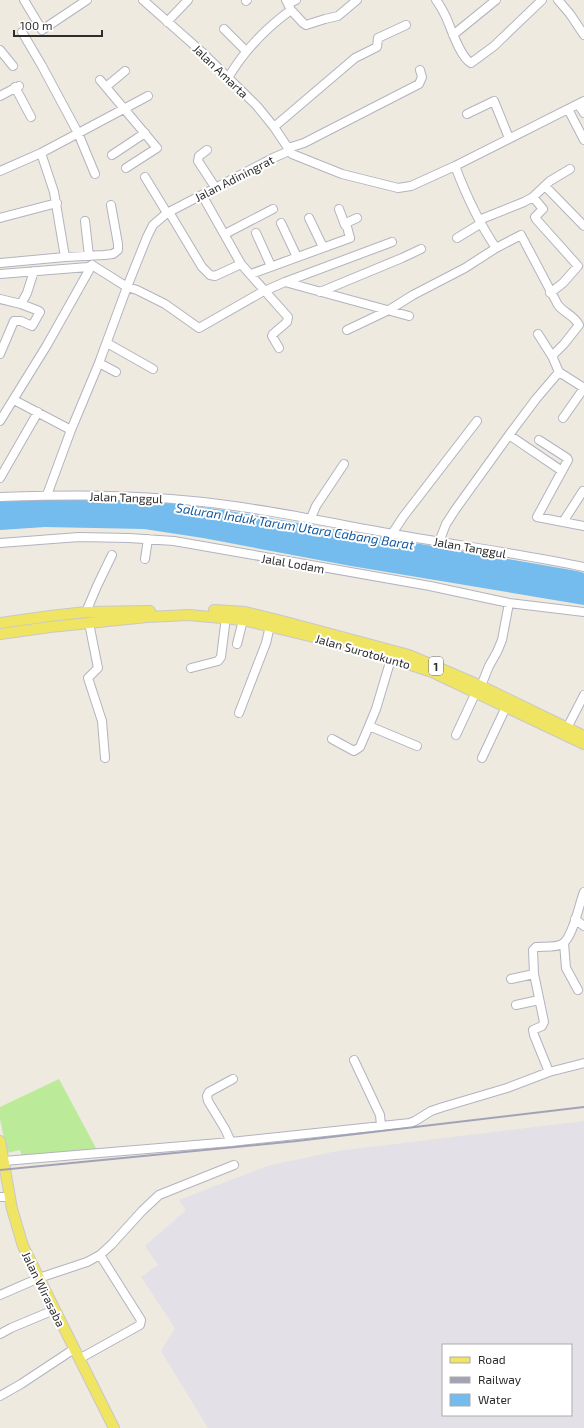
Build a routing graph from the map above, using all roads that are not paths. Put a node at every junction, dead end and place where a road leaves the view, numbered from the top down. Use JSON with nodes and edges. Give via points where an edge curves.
{"nodes":[{"id":1,"x":24,"y":0,"type":"edge"},
{"id":2,"x":87,"y":0,"type":"edge"},
{"id":3,"x":142,"y":0,"type":"edge"},
{"id":4,"x":188,"y":0,"type":"edge"},
{"id":5,"x":296,"y":0,"type":"edge"},
{"id":6,"x":357,"y":0,"type":"edge"},
{"id":7,"x":436,"y":0,"type":"edge"},
{"id":8,"x":496,"y":0,"type":"edge"},
{"id":9,"x":542,"y":0,"type":"edge"},
{"id":10,"x":558,"y":0,"type":"edge"},
{"id":11,"x":288,"y":5,"type":"edge"},
{"id":12,"x":167,"y":22,"type":"junction"},
{"id":13,"x":406,"y":25,"type":"dead end"},
{"id":14,"x":224,"y":29,"type":"dead end"},
{"id":15,"x":22,"y":32,"type":"dead end"},
{"id":16,"x":584,"y":35,"type":"edge"},
{"id":17,"x":453,"y":36,"type":"junction"},
{"id":18,"x":246,"y":51,"type":"junction"},
{"id":19,"x":1,"y":53,"type":"edge"},
{"id":20,"x":13,"y":66,"type":"dead end"},
{"id":21,"x":420,"y":70,"type":"dead end"},
{"id":22,"x":125,"y":71,"type":"dead end"},
{"id":23,"x":228,"y":78,"type":"junction"},
{"id":24,"x":100,"y":80,"type":"dead end"},
{"id":25,"x":107,"y":86,"type":"junction"},
{"id":26,"x":0,"y":96,"type":"edge"},
{"id":27,"x":148,"y":96,"type":"dead end"},
{"id":28,"x":581,"y":103,"type":"edge"},
{"id":29,"x":125,"y":109,"type":"junction"},
{"id":30,"x":568,"y":109,"type":"junction"},
{"id":31,"x":584,"y":113,"type":"edge"},
{"id":32,"x":468,"y":114,"type":"dead end"},
{"id":33,"x":31,"y":117,"type":"dead end"},
{"id":34,"x":274,"y":127,"type":"junction"},
{"id":35,"x":78,"y":133,"type":"junction"},
{"id":36,"x":145,"y":133,"type":"junction"},
{"id":37,"x":509,"y":138,"type":"junction"},
{"id":38,"x":584,"y":140,"type":"edge"},
{"id":39,"x":289,"y":149,"type":"junction"},
{"id":40,"x":207,"y":150,"type":"dead end"},
{"id":41,"x":41,"y":153,"type":"junction"},
{"id":42,"x":112,"y":155,"type":"dead end"},
{"id":43,"x":455,"y":166,"type":"junction"},
{"id":44,"x":126,"y":168,"type":"dead end"},
{"id":45,"x":570,"y":169,"type":"dead end"},
{"id":46,"x":0,"y":171,"type":"edge"},
{"id":47,"x":95,"y":174,"type":"dead end"},
{"id":48,"x":145,"y":177,"type":"dead end"},
{"id":49,"x":545,"y":186,"type":"junction"},
{"id":50,"x":215,"y":187,"type":"junction"},
{"id":51,"x":202,"y":194,"type":"junction"},
{"id":52,"x":533,"y":197,"type":"junction"},
{"id":53,"x":57,"y":203,"type":"junction"},
{"id":54,"x":112,"y":205,"type":"dead end"},
{"id":55,"x":273,"y":208,"type":"dead end"},
{"id":56,"x":339,"y":209,"type":"dead end"},
{"id":57,"x":168,"y":212,"type":"junction"},
{"id":58,"x":0,"y":218,"type":"edge"},
{"id":59,"x":309,"y":218,"type":"dead end"},
{"id":60,"x":358,"y":218,"type":"dead end"},
{"id":61,"x":85,"y":221,"type":"dead end"},
{"id":62,"x":480,"y":222,"type":"junction"},
{"id":63,"x":281,"y":223,"type":"dead end"},
{"id":64,"x":345,"y":225,"type":"junction"},
{"id":65,"x":584,"y":226,"type":"edge"},
{"id":66,"x":256,"y":233,"type":"dead end"},
{"id":67,"x":225,"y":234,"type":"junction"},
{"id":68,"x":456,"y":238,"type":"dead end"},
{"id":69,"x":392,"y":242,"type":"dead end"},
{"id":70,"x":323,"y":248,"type":"junction"},
{"id":71,"x":496,"y":248,"type":"junction"},
{"id":72,"x":421,"y":249,"type":"dead end"},
{"id":73,"x":65,"y":256,"type":"junction"},
{"id":74,"x":90,"y":256,"type":"junction"},
{"id":75,"x":297,"y":257,"type":"junction"},
{"id":76,"x":0,"y":263,"type":"edge"},
{"id":77,"x":240,"y":264,"type":"junction"},
{"id":78,"x":92,"y":266,"type":"junction"},
{"id":79,"x":271,"y":266,"type":"junction"},
{"id":80,"x":34,"y":271,"type":"junction"},
{"id":81,"x":0,"y":274,"type":"edge"},
{"id":82,"x":251,"y":274,"type":"junction"},
{"id":83,"x":285,"y":282,"type":"junction"},
{"id":84,"x":127,"y":287,"type":"junction"},
{"id":85,"x":265,"y":290,"type":"junction"},
{"id":86,"x":320,"y":292,"type":"junction"},
{"id":87,"x":550,"y":293,"type":"junction"},
{"id":88,"x":0,"y":299,"type":"edge"},
{"id":89,"x":21,"y":304,"type":"junction"},
{"id":90,"x":389,"y":310,"type":"junction"},
{"id":91,"x":409,"y":316,"type":"dead end"},
{"id":92,"x":581,"y":322,"type":"edge"},
{"id":93,"x":346,"y":330,"type":"dead end"},
{"id":94,"x":538,"y":334,"type":"dead end"},
{"id":95,"x":107,"y":343,"type":"junction"},
{"id":96,"x":279,"y":348,"type":"dead end"},
{"id":97,"x":0,"y":354,"type":"edge"},
{"id":98,"x":552,"y":356,"type":"junction"},
{"id":99,"x":100,"y":363,"type":"junction"},
{"id":100,"x":153,"y":369,"type":"dead end"},
{"id":101,"x":116,"y":372,"type":"dead end"},
{"id":102,"x":559,"y":372,"type":"junction"},
{"id":103,"x":584,"y":388,"type":"edge"},
{"id":104,"x":14,"y":400,"type":"junction"},
{"id":105,"x":38,"y":412,"type":"junction"},
{"id":106,"x":563,"y":418,"type":"dead end"},
{"id":107,"x":0,"y":421,"type":"edge"},
{"id":108,"x":477,"y":421,"type":"dead end"},
{"id":109,"x":71,"y":430,"type":"junction"},
{"id":110,"x":508,"y":435,"type":"junction"},
{"id":111,"x":539,"y":440,"type":"dead end"},
{"id":112,"x":344,"y":464,"type":"dead end"},
{"id":113,"x":562,"y":471,"type":"junction"},
{"id":114,"x":0,"y":478,"type":"edge"},
{"id":115,"x":583,"y":491,"type":"dead end"},
{"id":116,"x":47,"y":495,"type":"junction"},
{"id":117,"x":0,"y":497,"type":"edge"},
{"id":118,"x":311,"y":518,"type":"junction"},
{"id":119,"x":563,"y":522,"type":"junction"},
{"id":120,"x":584,"y":526,"type":"edge"},
{"id":121,"x":392,"y":534,"type":"junction"},
{"id":122,"x":148,"y":539,"type":"junction"},
{"id":123,"x":439,"y":542,"type":"junction"},
{"id":124,"x":0,"y":543,"type":"edge"},
{"id":125,"x":112,"y":555,"type":"dead end"},
{"id":126,"x":145,"y":559,"type":"dead end"},
{"id":127,"x":584,"y":565,"type":"edge"},
{"id":128,"x":509,"y":603,"type":"junction"},
{"id":129,"x":86,"y":612,"type":"junction"},
{"id":130,"x":584,"y":612,"type":"edge"},
{"id":131,"x":226,"y":617,"type":"junction"},
{"id":132,"x":244,"y":620,"type":"junction"},
{"id":133,"x":0,"y":623,"type":"edge"},
{"id":134,"x":89,"y":623,"type":"junction"},
{"id":135,"x":274,"y":623,"type":"junction"},
{"id":136,"x":0,"y":634,"type":"edge"},
{"id":137,"x":237,"y":644,"type":"dead end"},
{"id":138,"x":361,"y":646,"type":"junction"},
{"id":139,"x":391,"y":659,"type":"junction"},
{"id":140,"x":191,"y":668,"type":"dead end"},
{"id":141,"x":478,"y":689,"type":"junction"},
{"id":142,"x":584,"y":695,"type":"edge"},
{"id":143,"x":491,"y":696,"type":"junction"},
{"id":144,"x":506,"y":706,"type":"junction"},
{"id":145,"x":239,"y":713,"type":"dead end"},
{"id":146,"x":369,"y":726,"type":"junction"},
{"id":147,"x":567,"y":728,"type":"junction"},
{"id":148,"x":456,"y":735,"type":"dead end"},
{"id":149,"x":584,"y":736,"type":"edge"},
{"id":150,"x":332,"y":739,"type":"dead end"},
{"id":151,"x":584,"y":744,"type":"edge"},
{"id":152,"x":417,"y":746,"type":"dead end"},
{"id":153,"x":105,"y":758,"type":"dead end"},
{"id":154,"x":482,"y":758,"type":"dead end"},
{"id":155,"x":584,"y":892,"type":"edge"},
{"id":156,"x":575,"y":919,"type":"junction"},
{"id":157,"x":584,"y":926,"type":"edge"},
{"id":158,"x":564,"y":943,"type":"junction"},
{"id":159,"x":534,"y":974,"type":"junction"},
{"id":160,"x":511,"y":979,"type":"dead end"},
{"id":161,"x":578,"y":990,"type":"dead end"},
{"id":162,"x":539,"y":1000,"type":"junction"},
{"id":163,"x":516,"y":1005,"type":"dead end"},
{"id":164,"x":354,"y":1060,"type":"dead end"},
{"id":165,"x":584,"y":1063,"type":"edge"},
{"id":166,"x":549,"y":1072,"type":"junction"},
{"id":167,"x":233,"y":1079,"type":"dead end"},
{"id":168,"x":381,"y":1126,"type":"junction"},
{"id":169,"x":231,"y":1142,"type":"junction"},
{"id":170,"x":1,"y":1146,"type":"edge"},
{"id":171,"x":4,"y":1161,"type":"junction"},
{"id":172,"x":234,"y":1165,"type":"dead end"},
{"id":173,"x":5,"y":1197,"type":"edge"},
{"id":174,"x":100,"y":1255,"type":"junction"},
{"id":175,"x":39,"y":1278,"type":"junction"},
{"id":176,"x":0,"y":1295,"type":"edge"},
{"id":177,"x":54,"y":1310,"type":"junction"},
{"id":178,"x":0,"y":1334,"type":"edge"},
{"id":179,"x":76,"y":1354,"type":"junction"},
{"id":180,"x":0,"y":1396,"type":"edge"},
{"id":181,"x":114,"y":1428,"type":"edge"}],
"edges":[{"from":1,"to":2,"type":"street","via":[[42,30]]},
{"from":3,"to":12,"type":"street","name":"Jalan Amarta"},
{"from":4,"to":12,"type":"street"},
{"from":5,"to":11,"type":"street"},
{"from":6,"to":11,"type":"street","via":[[338,16],[306,25]]},
{"from":7,"to":17,"type":"street","via":[[446,16]]},
{"from":8,"to":17,"type":"street"},
{"from":9,"to":17,"type":"street","via":[[473,63],[469,63]]},
{"from":10,"to":16,"type":"street"},
{"from":11,"to":18,"type":"street","via":[[273,25]]},
{"from":12,"to":23,"type":"street","name":"Jalan Amarta"},
{"from":13,"to":34,"type":"street","via":[[378,38],[377,47],[355,58]]},
{"from":14,"to":18,"type":"street"},
{"from":15,"to":35,"type":"street"},
{"from":18,"to":23,"type":"street"},
{"from":19,"to":20,"type":"street"},
{"from":21,"to":39,"type":"street","via":[[422,77],[419,84]]},
{"from":22,"to":25,"type":"street"},
{"from":23,"to":34,"type":"street","name":"Jalan Amarta"},
{"from":24,"to":25,"type":"street"},
{"from":25,"to":29,"type":"street"},
{"from":26,"to":33,"type":"street","via":[[18,86]]},
{"from":27,"to":29,"type":"street"},
{"from":28,"to":30,"type":"street","name":"Jalan Adiningrat"},
{"from":28,"to":31,"type":"street"},
{"from":29,"to":35,"type":"street"},
{"from":29,"to":36,"type":"street"},
{"from":30,"to":37,"type":"street","name":"Jalan Adiningrat"},
{"from":30,"to":38,"type":"street"},
{"from":32,"to":37,"type":"street","via":[[494,101]]},
{"from":34,"to":39,"type":"street","name":"Jalan Amarta"},
{"from":35,"to":41,"type":"street"},
{"from":35,"to":47,"type":"street"},
{"from":36,"to":42,"type":"street"},
{"from":36,"to":44,"type":"street","via":[[157,149]]},
{"from":37,"to":43,"type":"street","name":"Jalan Adiningrat"},
{"from":39,"to":43,"type":"street","name":"Jalan Adiningrat","via":[[295,156],[342,174],[398,188],[411,186]]},
{"from":39,"to":50,"type":"street","name":"Jalan Adiningrat"},
{"from":40,"to":50,"type":"street","via":[[199,156],[198,161]]},
{"from":41,"to":46,"type":"street"},
{"from":41,"to":53,"type":"street"},
{"from":43,"to":62,"type":"street"},
{"from":45,"to":49,"type":"street"},
{"from":48,"to":57,"type":"street"},
{"from":49,"to":52,"type":"street"},
{"from":49,"to":65,"type":"street"},
{"from":50,"to":51,"type":"street","name":"Jalan Adiningrat"},
{"from":51,"to":57,"type":"street","name":"Jalan Adiningrat"},
{"from":51,"to":67,"type":"street"},
{"from":52,"to":62,"type":"street"},
{"from":52,"to":87,"type":"street","via":[[543,208],[536,219],[578,266]]},
{"from":53,"to":58,"type":"street"},
{"from":53,"to":73,"type":"street"},
{"from":54,"to":74,"type":"street","via":[[118,250],[113,254]]},
{"from":55,"to":67,"type":"street"},
{"from":56,"to":64,"type":"street"},
{"from":57,"to":77,"type":"street","via":[[202,267],[210,275],[216,276]]},
{"from":57,"to":84,"type":"street","name":"Jalan Adiningrat","via":[[150,230]]},
{"from":59,"to":70,"type":"street"},
{"from":60,"to":64,"type":"street"},
{"from":61,"to":74,"type":"street"},
{"from":62,"to":68,"type":"street"},
{"from":62,"to":71,"type":"street"},
{"from":63,"to":75,"type":"street"},
{"from":64,"to":70,"type":"street","via":[[350,238]]},
{"from":66,"to":79,"type":"street"},
{"from":67,"to":77,"type":"street"},
{"from":69,"to":83,"type":"street"},
{"from":70,"to":75,"type":"street"},
{"from":71,"to":87,"type":"street","via":[[521,236]]},
{"from":71,"to":90,"type":"street"},
{"from":72,"to":86,"type":"street"},
{"from":73,"to":74,"type":"street"},
{"from":73,"to":76,"type":"street"},
{"from":75,"to":79,"type":"street"},
{"from":77,"to":82,"type":"street"},
{"from":78,"to":80,"type":"street"},
{"from":78,"to":84,"type":"street"},
{"from":78,"to":104,"type":"street"},
{"from":79,"to":82,"type":"street"},
{"from":80,"to":81,"type":"street"},
{"from":80,"to":89,"type":"street"},
{"from":82,"to":85,"type":"street"},
{"from":83,"to":85,"type":"street"},
{"from":83,"to":86,"type":"street"},
{"from":84,"to":85,"type":"street","via":[[165,304],[199,328]]},
{"from":84,"to":95,"type":"street","name":"Jalan Adiningrat"},
{"from":85,"to":96,"type":"street","via":[[289,319],[272,336]]},
{"from":86,"to":90,"type":"street"},
{"from":87,"to":92,"type":"street","via":[[561,309]]},
{"from":88,"to":89,"type":"street"},
{"from":89,"to":97,"type":"street","via":[[40,312],[32,326],[14,321]]},
{"from":90,"to":91,"type":"street"},
{"from":90,"to":93,"type":"street"},
{"from":92,"to":98,"type":"street"},
{"from":94,"to":98,"type":"street"},
{"from":95,"to":99,"type":"street","name":"Jalan Adiningrat"},
{"from":95,"to":100,"type":"street"},
{"from":98,"to":102,"type":"street"},
{"from":99,"to":101,"type":"street"},
{"from":99,"to":109,"type":"street","name":"Jalan Adiningrat"},
{"from":102,"to":103,"type":"street"},
{"from":102,"to":110,"type":"street"},
{"from":103,"to":106,"type":"street"},
{"from":104,"to":105,"type":"street"},
{"from":104,"to":107,"type":"street"},
{"from":105,"to":109,"type":"street"},
{"from":105,"to":114,"type":"street"},
{"from":108,"to":121,"type":"street"},
{"from":109,"to":116,"type":"street","name":"Jalan Adiningrat"},
{"from":110,"to":113,"type":"street"},
{"from":110,"to":123,"type":"street","via":[[455,510]]},
{"from":111,"to":113,"type":"street","via":[[568,458]]},
{"from":112,"to":118,"type":"street"},
{"from":113,"to":119,"type":"street","via":[[537,517]]},
{"from":115,"to":119,"type":"street"},
{"from":116,"to":117,"type":"street","name":"Jalan Tanggul"},
{"from":116,"to":118,"type":"street","name":"Jalan Tanggul","via":[[154,497]]},
{"from":118,"to":121,"type":"street","name":"Jalan Tanggul"},
{"from":119,"to":120,"type":"street"},
{"from":121,"to":123,"type":"street","name":"Jalan Tanggul"},
{"from":122,"to":124,"type":"street","name":"Jalal Lodam","via":[[79,537]]},
{"from":122,"to":126,"type":"street"},
{"from":122,"to":128,"type":"street","name":"Jalal Lodam","via":[[174,541],[430,586]]},
{"from":123,"to":127,"type":"street","name":"Jalan Tanggul"},
{"from":125,"to":129,"type":"street"},
{"from":128,"to":130,"type":"street","name":"Jalal Lodam"},
{"from":128,"to":141,"type":"street","via":[[502,640]]},
{"from":129,"to":133,"type":"main road","number":"1"},
{"from":129,"to":135,"type":"main road","number":"1","via":[[219,610],[246,612]]},
{"from":131,"to":132,"type":"main road","number":"1"},
{"from":131,"to":134,"type":"main road","number":"1","via":[[189,615]]},
{"from":131,"to":140,"type":"street","via":[[221,657],[218,661]]},
{"from":132,"to":135,"type":"main road","number":"1"},
{"from":132,"to":137,"type":"street"},
{"from":134,"to":136,"type":"main road","number":"1"},
{"from":134,"to":153,"type":"street","via":[[98,668],[88,678],[102,721]]},
{"from":135,"to":138,"type":"main road","name":"Jalan Surotokunto","number":"1"},
{"from":135,"to":145,"type":"street"},
{"from":138,"to":139,"type":"main road","name":"Jalan Surotokunto","number":"1"},
{"from":138,"to":141,"type":"main road","name":"Jalan Surotokunto","number":"1","via":[[409,655]]},
{"from":139,"to":141,"type":"main road","name":"Jalan Surotokunto","number":"1"},
{"from":139,"to":146,"type":"street"},
{"from":141,"to":143,"type":"main road","name":"Jalan Surotokunto","number":"1"},
{"from":141,"to":148,"type":"street"},
{"from":142,"to":147,"type":"street"},
{"from":143,"to":144,"type":"main road","name":"Jalan Surotokunto","number":"1"},
{"from":143,"to":147,"type":"main road","name":"Jalan Surotokunto","number":"1"},
{"from":144,"to":151,"type":"main road","name":"Jalan Surotokunto","number":"1"},
{"from":144,"to":154,"type":"street"},
{"from":146,"to":150,"type":"street","via":[[360,747],[356,750]]},
{"from":146,"to":152,"type":"street"},
{"from":147,"to":149,"type":"main road","name":"Jalan Surotokunto","number":"1"},
{"from":155,"to":156,"type":"street"},
{"from":156,"to":157,"type":"street"},
{"from":156,"to":158,"type":"street","via":[[573,929]]},
{"from":158,"to":159,"type":"street","via":[[535,947]]},
{"from":158,"to":161,"type":"street","via":[[566,968]]},
{"from":159,"to":160,"type":"street"},
{"from":159,"to":162,"type":"street"},
{"from":162,"to":163,"type":"street"},
{"from":162,"to":166,"type":"street","via":[[544,1022],[542,1026],[533,1030]]},
{"from":164,"to":168,"type":"street","via":[[380,1115]]},
{"from":165,"to":166,"type":"street"},
{"from":166,"to":168,"type":"street","via":[[507,1088],[443,1107],[415,1121]]},
{"from":167,"to":169,"type":"street","via":[[209,1092],[207,1096]]},
{"from":168,"to":169,"type":"street"},
{"from":169,"to":171,"type":"street"},
{"from":170,"to":171,"type":"main road","name":"Jalan Wirasaba"},
{"from":171,"to":173,"type":"main road","name":"Jalan Wirasaba"},
{"from":172,"to":174,"type":"street","via":[[159,1196]]},
{"from":173,"to":175,"type":"main road","name":"Jalan Wirasaba"},
{"from":174,"to":175,"type":"street"},
{"from":174,"to":179,"type":"street","via":[[142,1322]]},
{"from":175,"to":176,"type":"street"},
{"from":175,"to":177,"type":"main road","name":"Jalan Wirasaba"},
{"from":177,"to":178,"type":"street"},
{"from":177,"to":179,"type":"main road","name":"Jalan Wirasaba"},
{"from":179,"to":180,"type":"street"},
{"from":179,"to":181,"type":"main road","name":"Jalan Wirasaba"}]}
